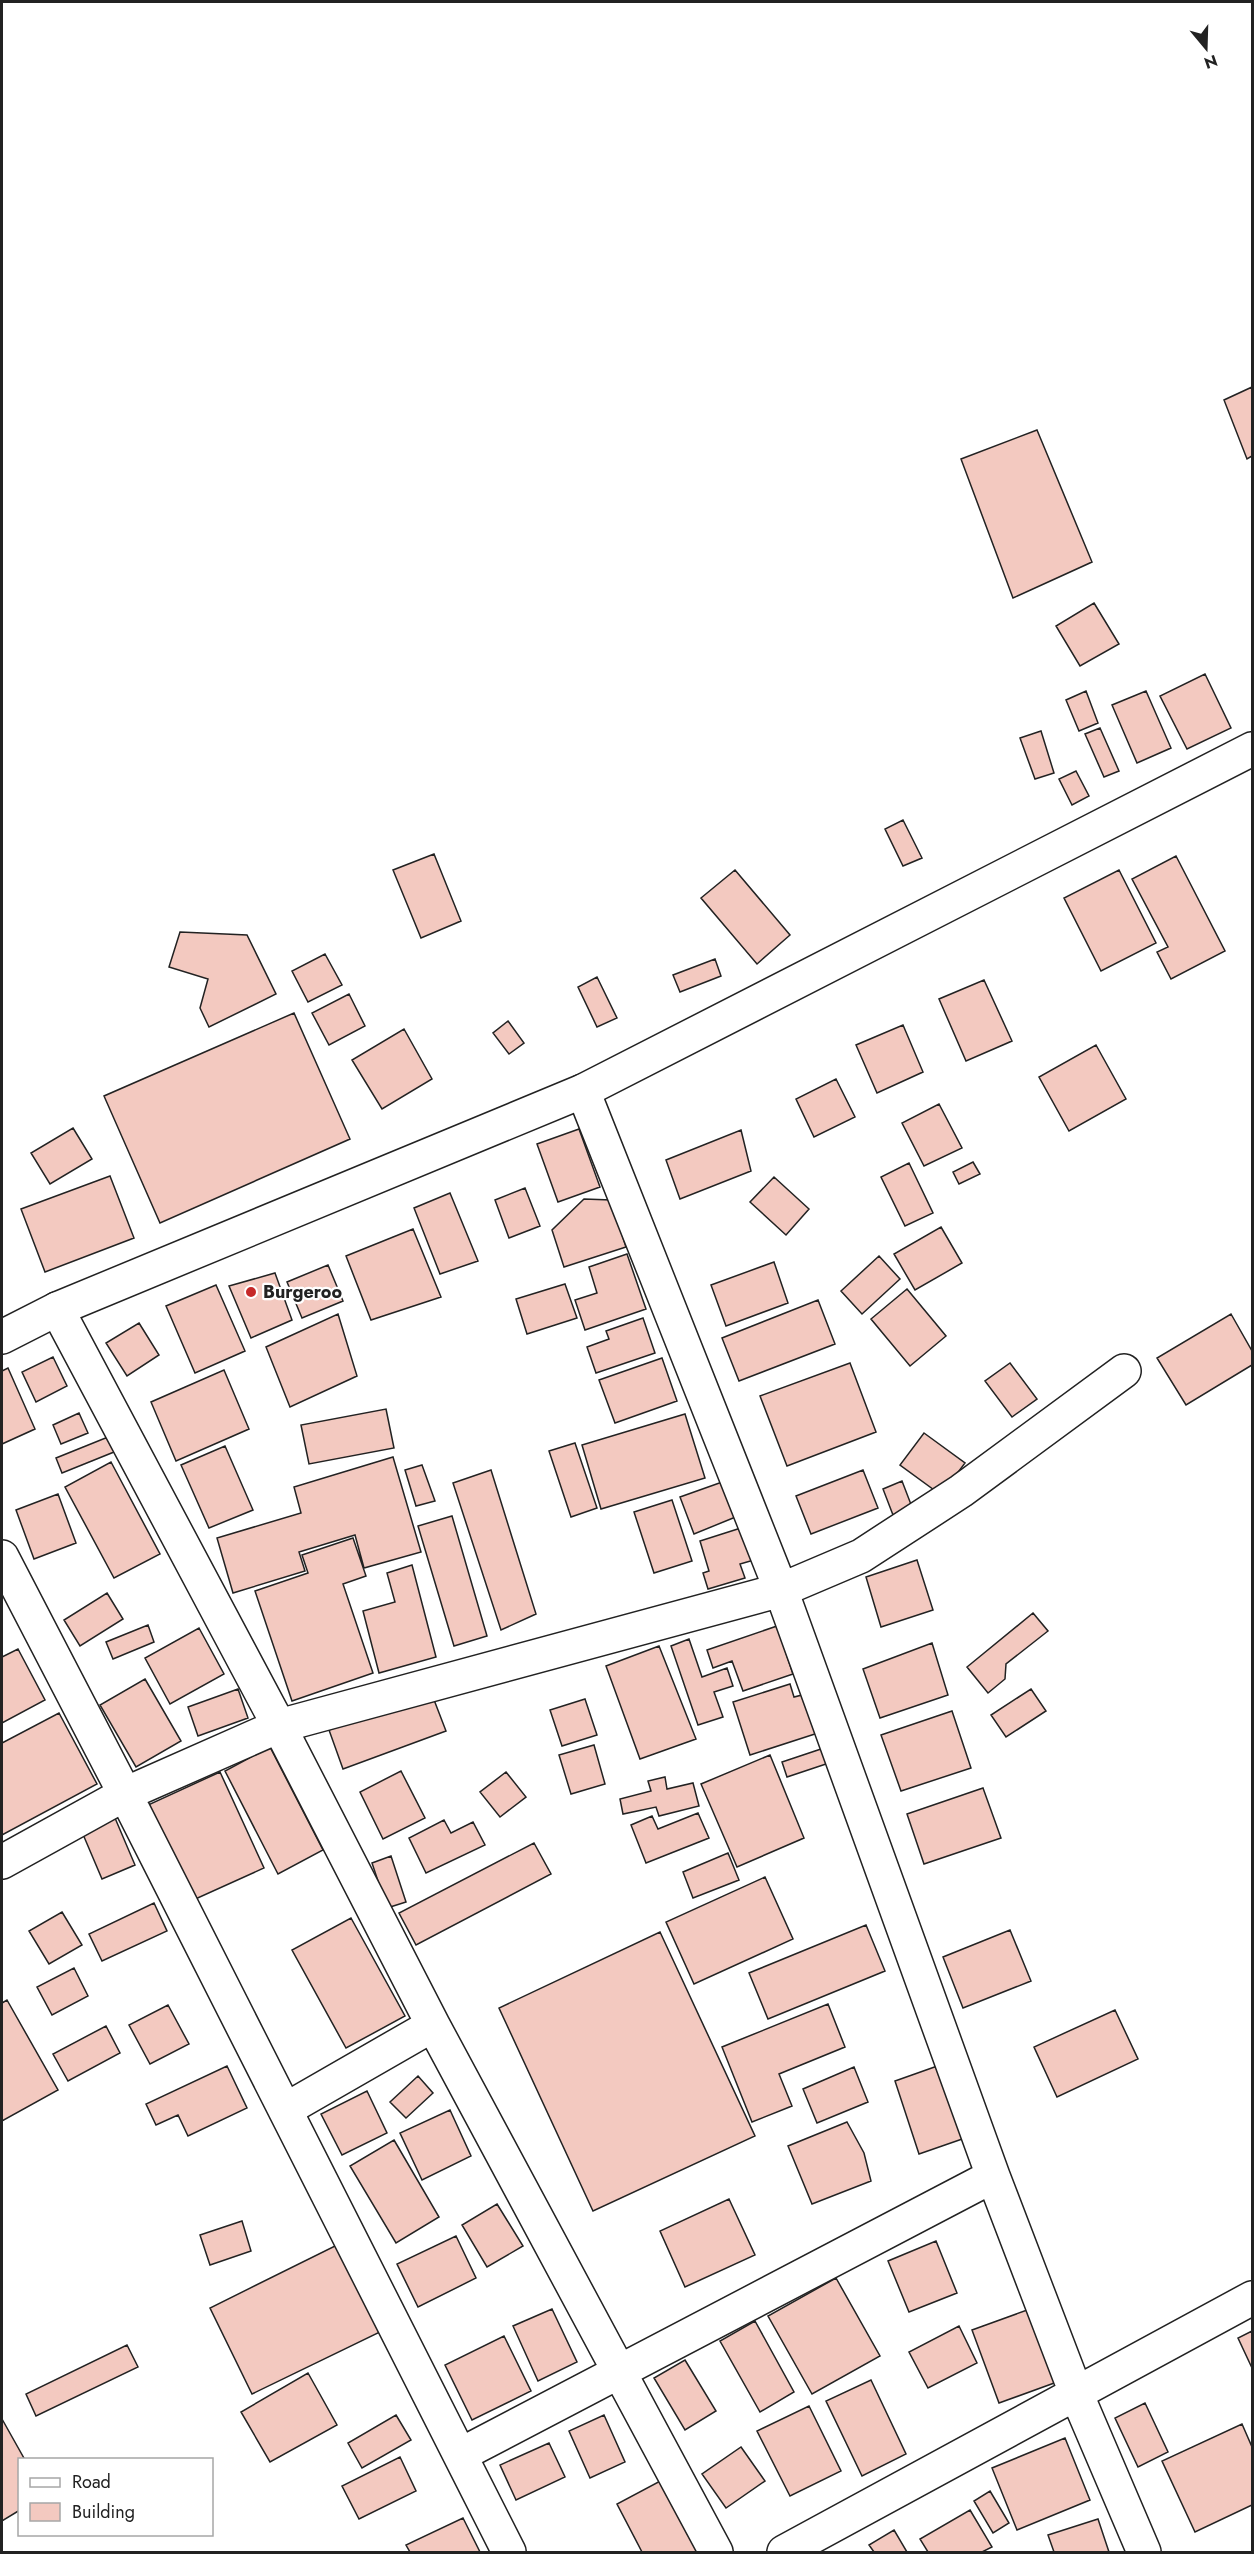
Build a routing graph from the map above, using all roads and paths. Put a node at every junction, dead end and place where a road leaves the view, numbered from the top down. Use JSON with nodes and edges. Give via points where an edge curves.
{"nodes":[{"id":1,"x":1252,"y":749,"type":"edge"},
{"id":2,"x":583,"y":1091,"type":"junction"},
{"id":3,"x":57,"y":1309,"type":"junction"},
{"id":4,"x":2,"y":1337,"type":"edge"},
{"id":5,"x":1124,"y":1371,"type":"dead end"},
{"id":6,"x":2,"y":1557,"type":"edge"},
{"id":7,"x":781,"y":1590,"type":"junction"},
{"id":8,"x":279,"y":1726,"type":"junction"},
{"id":9,"x":125,"y":1794,"type":"junction"},
{"id":10,"x":2,"y":1862,"type":"edge"},
{"id":11,"x":433,"y":2025,"type":"junction"},
{"id":12,"x":285,"y":2110,"type":"junction"},
{"id":13,"x":993,"y":2176,"type":"junction"},
{"id":14,"x":1252,"y":2298,"type":"edge"},
{"id":15,"x":619,"y":2371,"type":"junction"},
{"id":16,"x":1076,"y":2393,"type":"junction"},
{"id":17,"x":460,"y":2455,"type":"junction"},
{"id":18,"x":509,"y":2553,"type":"edge"},
{"id":19,"x":716,"y":2553,"type":"edge"},
{"id":20,"x":784,"y":2553,"type":"edge"},
{"id":21,"x":1144,"y":2553,"type":"edge"}],
"edges":[{"from":1,"to":2,"type":"street"},
{"from":2,"to":3,"type":"street"},
{"from":2,"to":7,"type":"street"},
{"from":3,"to":4,"type":"street"},
{"from":3,"to":8,"type":"street"},
{"from":5,"to":7,"type":"street","via":[[961,1491],[861,1556]]},
{"from":6,"to":9,"type":"street"},
{"from":7,"to":8,"type":"street"},
{"from":7,"to":13,"type":"street"},
{"from":8,"to":9,"type":"street"},
{"from":8,"to":11,"type":"street"},
{"from":9,"to":10,"type":"street"},
{"from":9,"to":12,"type":"street"},
{"from":11,"to":12,"type":"street"},
{"from":11,"to":15,"type":"street"},
{"from":12,"to":17,"type":"street"},
{"from":13,"to":15,"type":"street"},
{"from":13,"to":16,"type":"street"},
{"from":14,"to":16,"type":"street"},
{"from":15,"to":17,"type":"street"},
{"from":15,"to":19,"type":"street"},
{"from":16,"to":20,"type":"street"},
{"from":16,"to":21,"type":"street"},
{"from":17,"to":18,"type":"street"}]}
